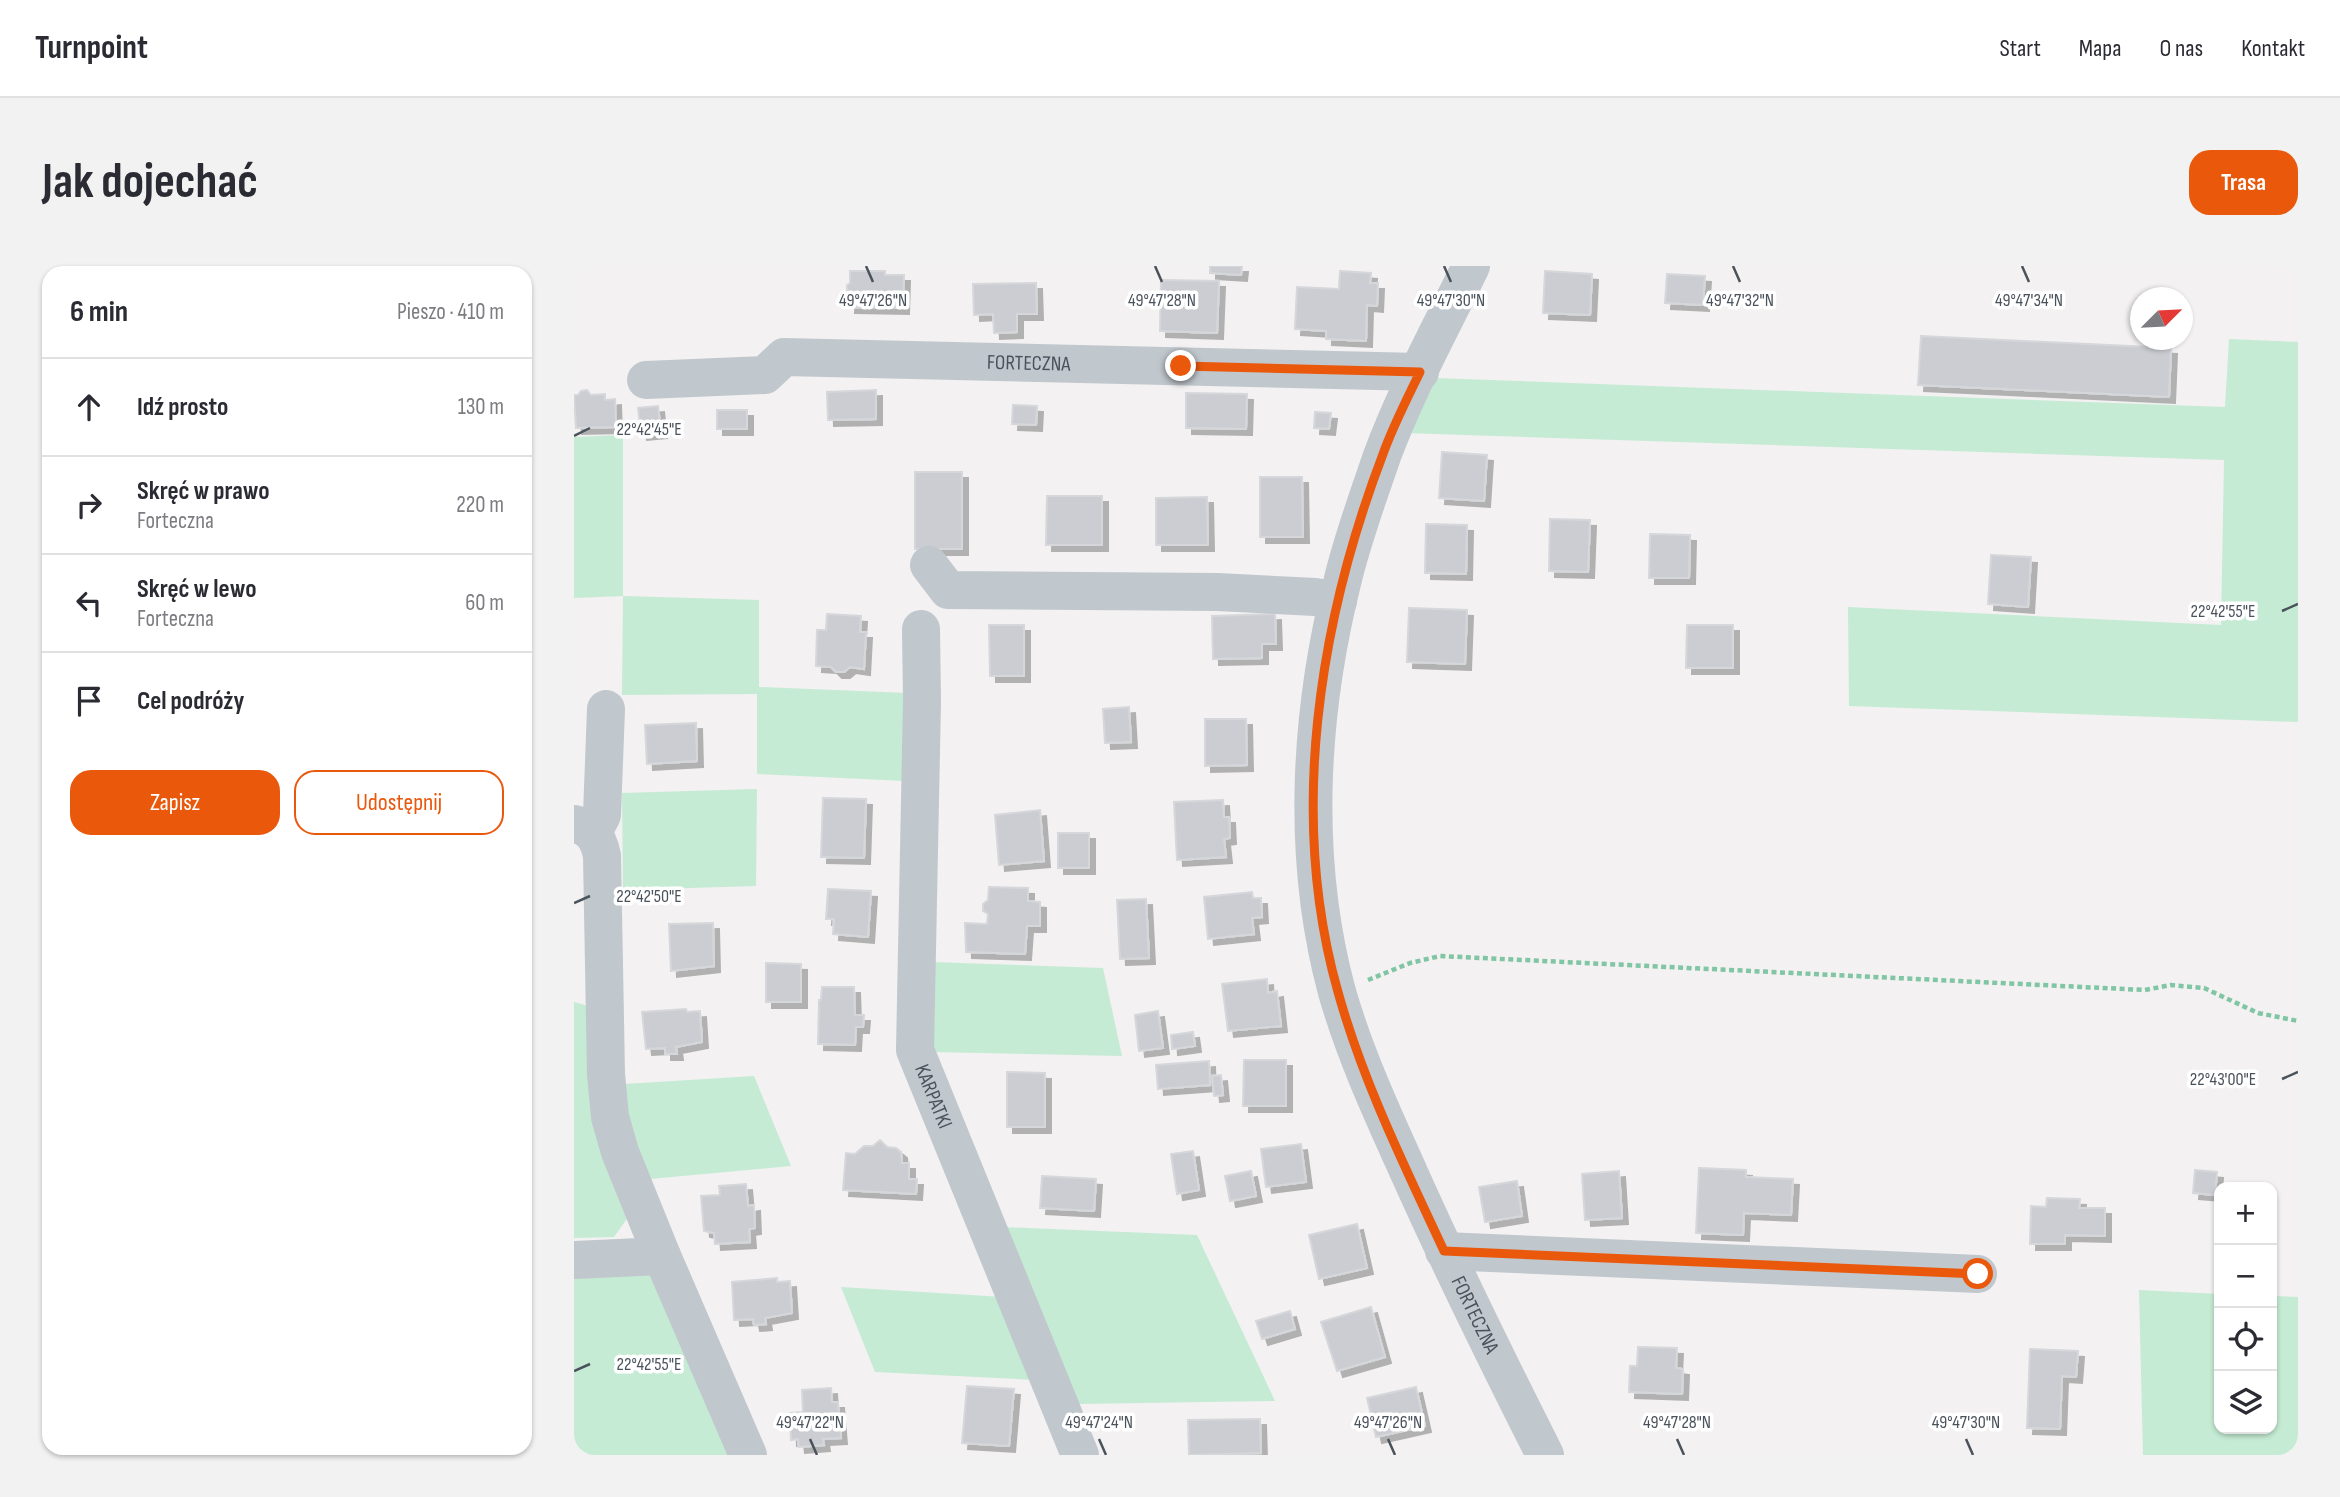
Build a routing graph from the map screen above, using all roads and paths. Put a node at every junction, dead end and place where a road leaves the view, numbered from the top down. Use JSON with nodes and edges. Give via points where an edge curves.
{"nodes":[{"id":1,"x":1471,"y":266,"type":"edge"},
{"id":2,"x":1420,"y":372,"type":"junction"},
{"id":3,"x":646,"y":380,"type":"dead end"},
{"id":4,"x":929,"y":565,"type":"dead end"},
{"id":5,"x":1338,"y":601,"type":"junction"},
{"id":6,"x":921,"y":629,"type":"dead end"},
{"id":7,"x":606,"y":709,"type":"dead end"},
{"id":8,"x":583,"y":828,"type":"edge"},
{"id":9,"x":1338,"y":992,"type":"junction"},
{"id":10,"x":2298,"y":1021,"type":"edge"},
{"id":11,"x":1444,"y":1251,"type":"junction"},
{"id":12,"x":662,"y":1256,"type":"junction"},
{"id":13,"x":574,"y":1260,"type":"edge"},
{"id":14,"x":1978,"y":1274,"type":"dead end"},
{"id":15,"x":748,"y":1455,"type":"edge"},
{"id":16,"x":1080,"y":1455,"type":"edge"},
{"id":17,"x":1545,"y":1455,"type":"edge"}],
"edges":[{"from":1,"to":2,"type":"street","name":"FORTECZNA"},
{"from":2,"to":3,"type":"street","name":"FORTECZNA","via":[[784,357],[765,375]]},
{"from":2,"to":5,"type":"street","name":"FORTECZNA","via":[[1383,454]]},
{"from":4,"to":5,"type":"street","via":[[948,590],[1217,592]]},
{"from":5,"to":9,"type":"street","name":"FORTECZNA","via":[[1319,712],[1313,804],[1315,866]]},
{"from":6,"to":16,"type":"street","name":"KARPATKI","via":[[915,1050]]},
{"from":7,"to":8,"type":"street","via":[[602,815]]},
{"from":8,"to":12,"type":"street","via":[[599,844],[602,856],[610,1117]]},
{"from":9,"to":10,"type":"path","via":[[1440,956],[2145,990],[2171,985],[2204,988],[2258,1013]]},
{"from":9,"to":11,"type":"street","name":"FORTECZNA","via":[[1376,1099]]},
{"from":11,"to":14,"type":"street"},
{"from":11,"to":17,"type":"street","name":"FORTECZNA"},
{"from":12,"to":13,"type":"street"},
{"from":12,"to":15,"type":"street"}]}
